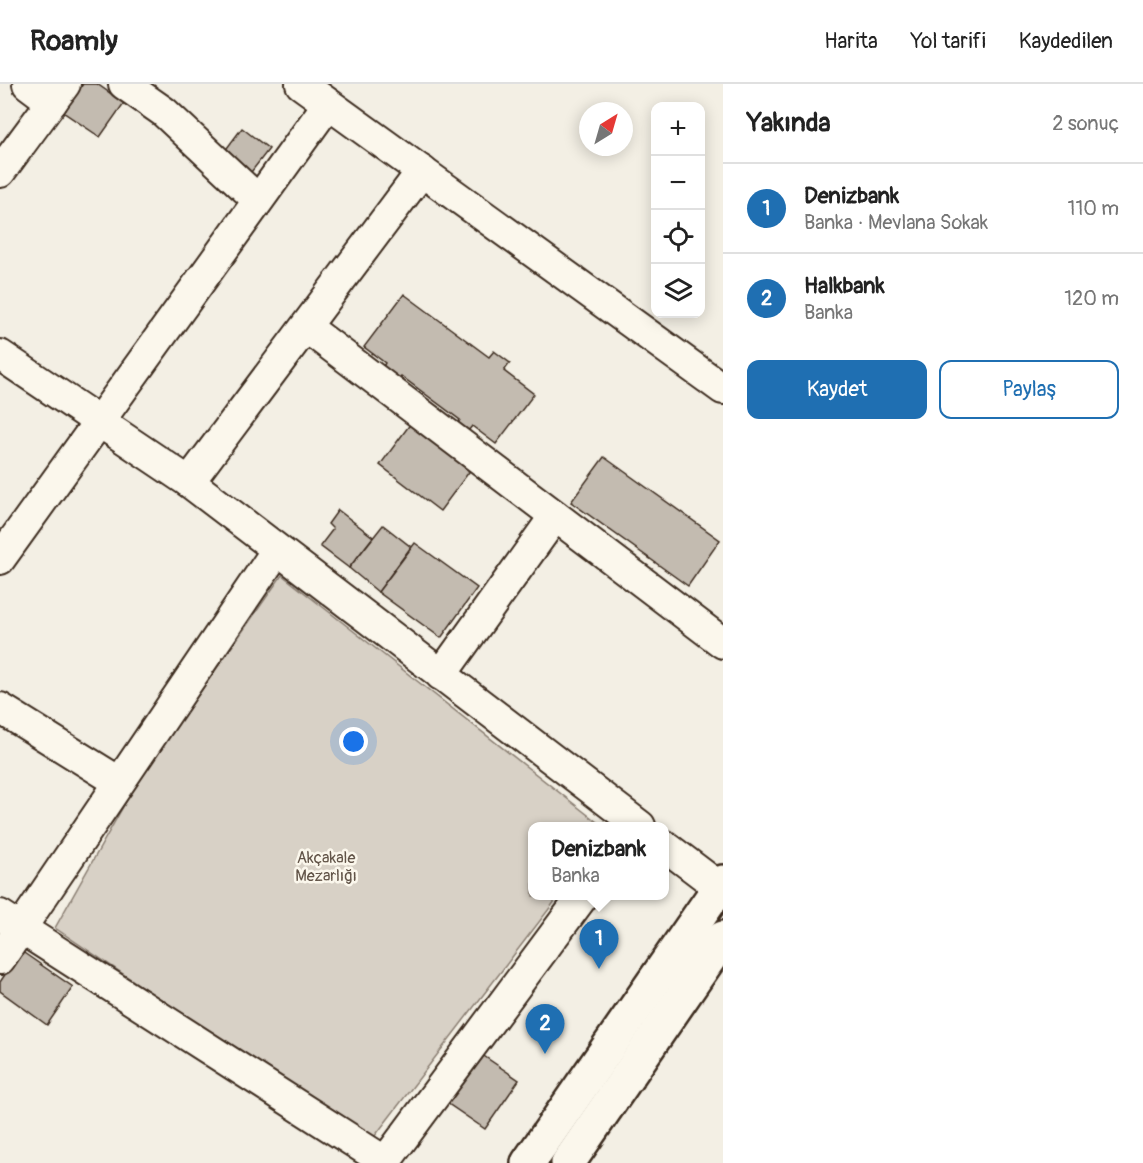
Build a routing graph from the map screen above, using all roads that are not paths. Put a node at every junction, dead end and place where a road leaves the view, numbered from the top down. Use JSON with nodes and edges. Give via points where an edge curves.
{"nodes":[{"id":1,"x":28,"y":84,"type":"edge"},
{"id":2,"x":124,"y":84,"type":"edge"},
{"id":3,"x":301,"y":84,"type":"edge"},
{"id":4,"x":59,"y":93,"type":"edge"},
{"id":5,"x":328,"y":104,"type":"junction"},
{"id":6,"x":422,"y":171,"type":"junction"},
{"id":7,"x":0,"y":172,"type":"edge"},
{"id":8,"x":258,"y":200,"type":"junction"},
{"id":9,"x":306,"y":327,"type":"junction"},
{"id":10,"x":0,"y":355,"type":"edge"},
{"id":11,"x":723,"y":389,"type":"edge"},
{"id":12,"x":100,"y":421,"type":"junction"},
{"id":13,"x":189,"y":482,"type":"junction"},
{"id":14,"x":555,"y":516,"type":"junction"},
{"id":15,"x":277,"y":550,"type":"junction"},
{"id":16,"x":0,"y":559,"type":"edge"},
{"id":17,"x":723,"y":643,"type":"edge"},
{"id":18,"x":441,"y":675,"type":"junction"},
{"id":19,"x":0,"y":708,"type":"edge"},
{"id":20,"x":119,"y":782,"type":"junction"},
{"id":21,"x":632,"y":822,"type":"edge"},
{"id":22,"x":669,"y":849,"type":"edge"},
{"id":23,"x":722,"y":887,"type":"edge"},
{"id":24,"x":580,"y":900,"type":"edge"},
{"id":25,"x":10,"y":922,"type":"edge"},
{"id":26,"x":723,"y":938,"type":"edge"},
{"id":27,"x":0,"y":959,"type":"edge"},
{"id":28,"x":386,"y":1162,"type":"edge"},
{"id":29,"x":528,"y":1163,"type":"edge"},
{"id":30,"x":568,"y":1163,"type":"edge"}],
"edges":[{"from":1,"to":4,"type":"street"},
{"from":2,"to":8,"type":"street","via":[[164,112]]},
{"from":3,"to":5,"type":"street"},
{"from":4,"to":7,"type":"street"},
{"from":5,"to":6,"type":"street"},
{"from":5,"to":8,"type":"street"},
{"from":6,"to":9,"type":"street"},
{"from":6,"to":11,"type":"street"},
{"from":8,"to":12,"type":"street"},
{"from":9,"to":13,"type":"street"},
{"from":9,"to":14,"type":"street"},
{"from":10,"to":12,"type":"street"},
{"from":12,"to":13,"type":"street"},
{"from":12,"to":16,"type":"street"},
{"from":13,"to":15,"type":"street"},
{"from":14,"to":17,"type":"street"},
{"from":14,"to":18,"type":"street"},
{"from":15,"to":18,"type":"street"},
{"from":15,"to":20,"type":"street"},
{"from":18,"to":21,"type":"street"},
{"from":19,"to":20,"type":"street"},
{"from":20,"to":25,"type":"street"},
{"from":22,"to":23,"type":"street"},
{"from":23,"to":29,"type":"main road"},
{"from":24,"to":28,"type":"street"},
{"from":25,"to":27,"type":"street"},
{"from":25,"to":28,"type":"street"},
{"from":26,"to":30,"type":"main road"}]}
